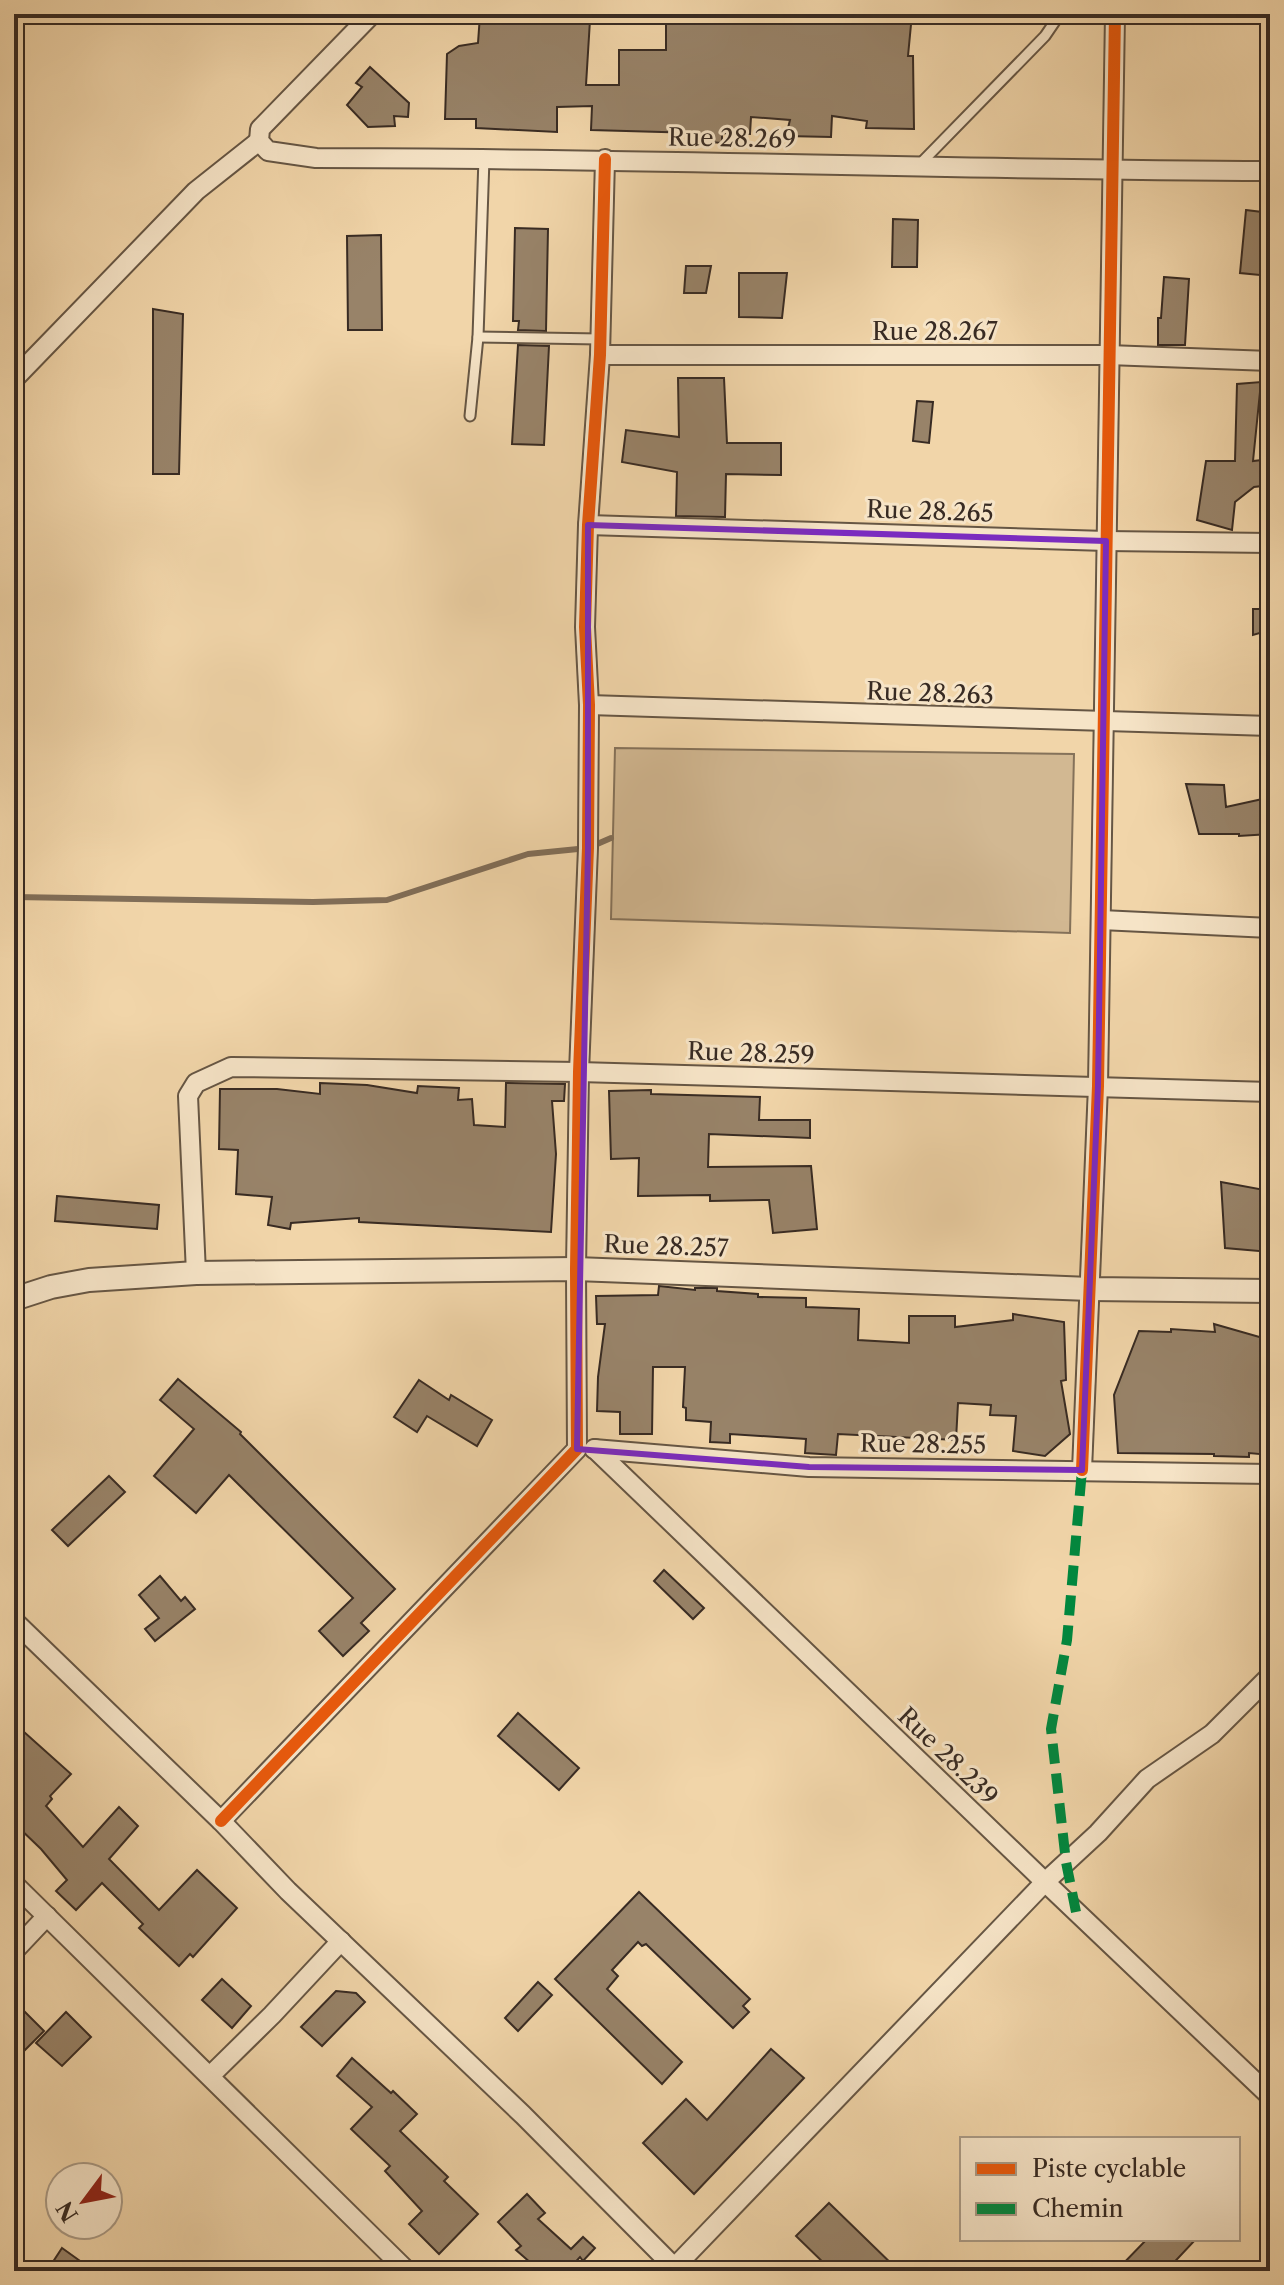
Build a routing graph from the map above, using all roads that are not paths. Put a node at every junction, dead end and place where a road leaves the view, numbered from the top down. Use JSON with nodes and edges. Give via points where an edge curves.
{"nodes":[{"id":1,"x":372,"y":14,"type":"edge"},
{"id":2,"x":1060,"y":14,"type":"edge"},
{"id":3,"x":1115,"y":14,"type":"edge"},
{"id":4,"x":259,"y":141,"type":"junction"},
{"id":5,"x":484,"y":158,"type":"junction"},
{"id":6,"x":605,"y":159,"type":"junction"},
{"id":7,"x":918,"y":166,"type":"junction"},
{"id":8,"x":1112,"y":171,"type":"junction"},
{"id":9,"x":1270,"y":171,"type":"edge"},
{"id":10,"x":478,"y":337,"type":"junction"},
{"id":11,"x":600,"y":347,"type":"junction"},
{"id":12,"x":1108,"y":355,"type":"junction"},
{"id":13,"x":1270,"y":361,"type":"edge"},
{"id":14,"x":14,"y":379,"type":"edge"},
{"id":15,"x":470,"y":416,"type":"dead end"},
{"id":16,"x":588,"y":525,"type":"junction"},
{"id":17,"x":1106,"y":541,"type":"junction"},
{"id":18,"x":1270,"y":543,"type":"edge"},
{"id":19,"x":589,"y":705,"type":"junction"},
{"id":20,"x":1103,"y":723,"type":"junction"},
{"id":21,"x":1270,"y":726,"type":"edge"},
{"id":22,"x":1101,"y":920,"type":"junction"},
{"id":23,"x":1270,"y":928,"type":"edge"},
{"id":24,"x":579,"y":1072,"type":"junction"},
{"id":25,"x":1098,"y":1086,"type":"junction"},
{"id":26,"x":1270,"y":1092,"type":"edge"},
{"id":27,"x":576,"y":1269,"type":"junction"},
{"id":28,"x":196,"y":1273,"type":"junction"},
{"id":29,"x":1090,"y":1289,"type":"junction"},
{"id":30,"x":1270,"y":1291,"type":"edge"},
{"id":31,"x":14,"y":1299,"type":"edge"},
{"id":32,"x":586,"y":1449,"type":"junction"},
{"id":33,"x":1082,"y":1470,"type":"junction"},
{"id":34,"x":1270,"y":1474,"type":"edge"},
{"id":35,"x":14,"y":1621,"type":"edge"},
{"id":36,"x":1270,"y":1676,"type":"edge"},
{"id":37,"x":221,"y":1821,"type":"junction"},
{"id":38,"x":1045,"y":1882,"type":"junction"},
{"id":39,"x":14,"y":1884,"type":"edge"},
{"id":40,"x":47,"y":1916,"type":"junction"},
{"id":41,"x":341,"y":1941,"type":"junction"},
{"id":42,"x":14,"y":1951,"type":"edge"},
{"id":43,"x":211,"y":2075,"type":"junction"},
{"id":44,"x":1270,"y":2096,"type":"edge"},
{"id":45,"x":675,"y":2270,"type":"edge"},
{"id":46,"x":407,"y":2271,"type":"edge"}],
"edges":[{"from":1,"to":4,"type":"street","via":[[260,129]]},
{"from":2,"to":7,"type":"lane","via":[[1045,36]]},
{"from":3,"to":8,"type":"street"},
{"from":4,"to":5,"type":"street","name":"Rue 28.269","via":[[268,151],[302,157]]},
{"from":4,"to":14,"type":"street","via":[[196,191]]},
{"from":5,"to":6,"type":"street","name":"Rue 28.269"},
{"from":5,"to":10,"type":"lane"},
{"from":6,"to":7,"type":"street","name":"Rue 28.269"},
{"from":6,"to":11,"type":"street"},
{"from":7,"to":8,"type":"street","name":"Rue 28.269"},
{"from":8,"to":9,"type":"street","name":"Rue 28.269"},
{"from":8,"to":12,"type":"street"},
{"from":10,"to":11,"type":"lane"},
{"from":10,"to":15,"type":"lane"},
{"from":11,"to":12,"type":"street","name":"Rue 28.267"},
{"from":11,"to":16,"type":"street"},
{"from":12,"to":13,"type":"street","name":"Rue 28.267"},
{"from":12,"to":17,"type":"street"},
{"from":16,"to":17,"type":"street","name":"Rue 28.265"},
{"from":16,"to":19,"type":"street"},
{"from":17,"to":18,"type":"street","name":"Rue 28.265"},
{"from":17,"to":20,"type":"street"},
{"from":19,"to":20,"type":"street","name":"Rue 28.263"},
{"from":19,"to":24,"type":"street"},
{"from":20,"to":21,"type":"street","name":"Rue 28.263"},
{"from":20,"to":22,"type":"street"},
{"from":22,"to":23,"type":"street"},
{"from":22,"to":25,"type":"street"},
{"from":24,"to":25,"type":"street","name":"Rue 28.259"},
{"from":24,"to":27,"type":"street"},
{"from":24,"to":28,"type":"street","name":"Rue 28.259","via":[[231,1067],[208,1075],[188,1096]]},
{"from":25,"to":26,"type":"street","name":"Rue 28.259"},
{"from":25,"to":29,"type":"street"},
{"from":27,"to":28,"type":"street","name":"Rue 28.257"},
{"from":27,"to":29,"type":"street","name":"Rue 28.257"},
{"from":27,"to":32,"type":"street"},
{"from":28,"to":31,"type":"street","name":"Rue 28.257","via":[[89,1280]]},
{"from":29,"to":30,"type":"street","name":"Rue 28.257"},
{"from":29,"to":33,"type":"street"},
{"from":32,"to":33,"type":"street","name":"Rue 28.255","via":[[809,1467]]},
{"from":32,"to":37,"type":"street"},
{"from":32,"to":38,"type":"street","name":"Rue 28.239"},
{"from":33,"to":34,"type":"street","name":"Rue 28.255"},
{"from":35,"to":37,"type":"street"},
{"from":36,"to":38,"type":"street","via":[[1212,1734],[1147,1779]]},
{"from":37,"to":41,"type":"street"},
{"from":38,"to":44,"type":"street","name":"Rue 28.239"},
{"from":38,"to":45,"type":"street"},
{"from":39,"to":40,"type":"street"},
{"from":40,"to":42,"type":"street"},
{"from":40,"to":43,"type":"street"},
{"from":41,"to":43,"type":"street"},
{"from":41,"to":45,"type":"street"},
{"from":43,"to":46,"type":"street"}]}
